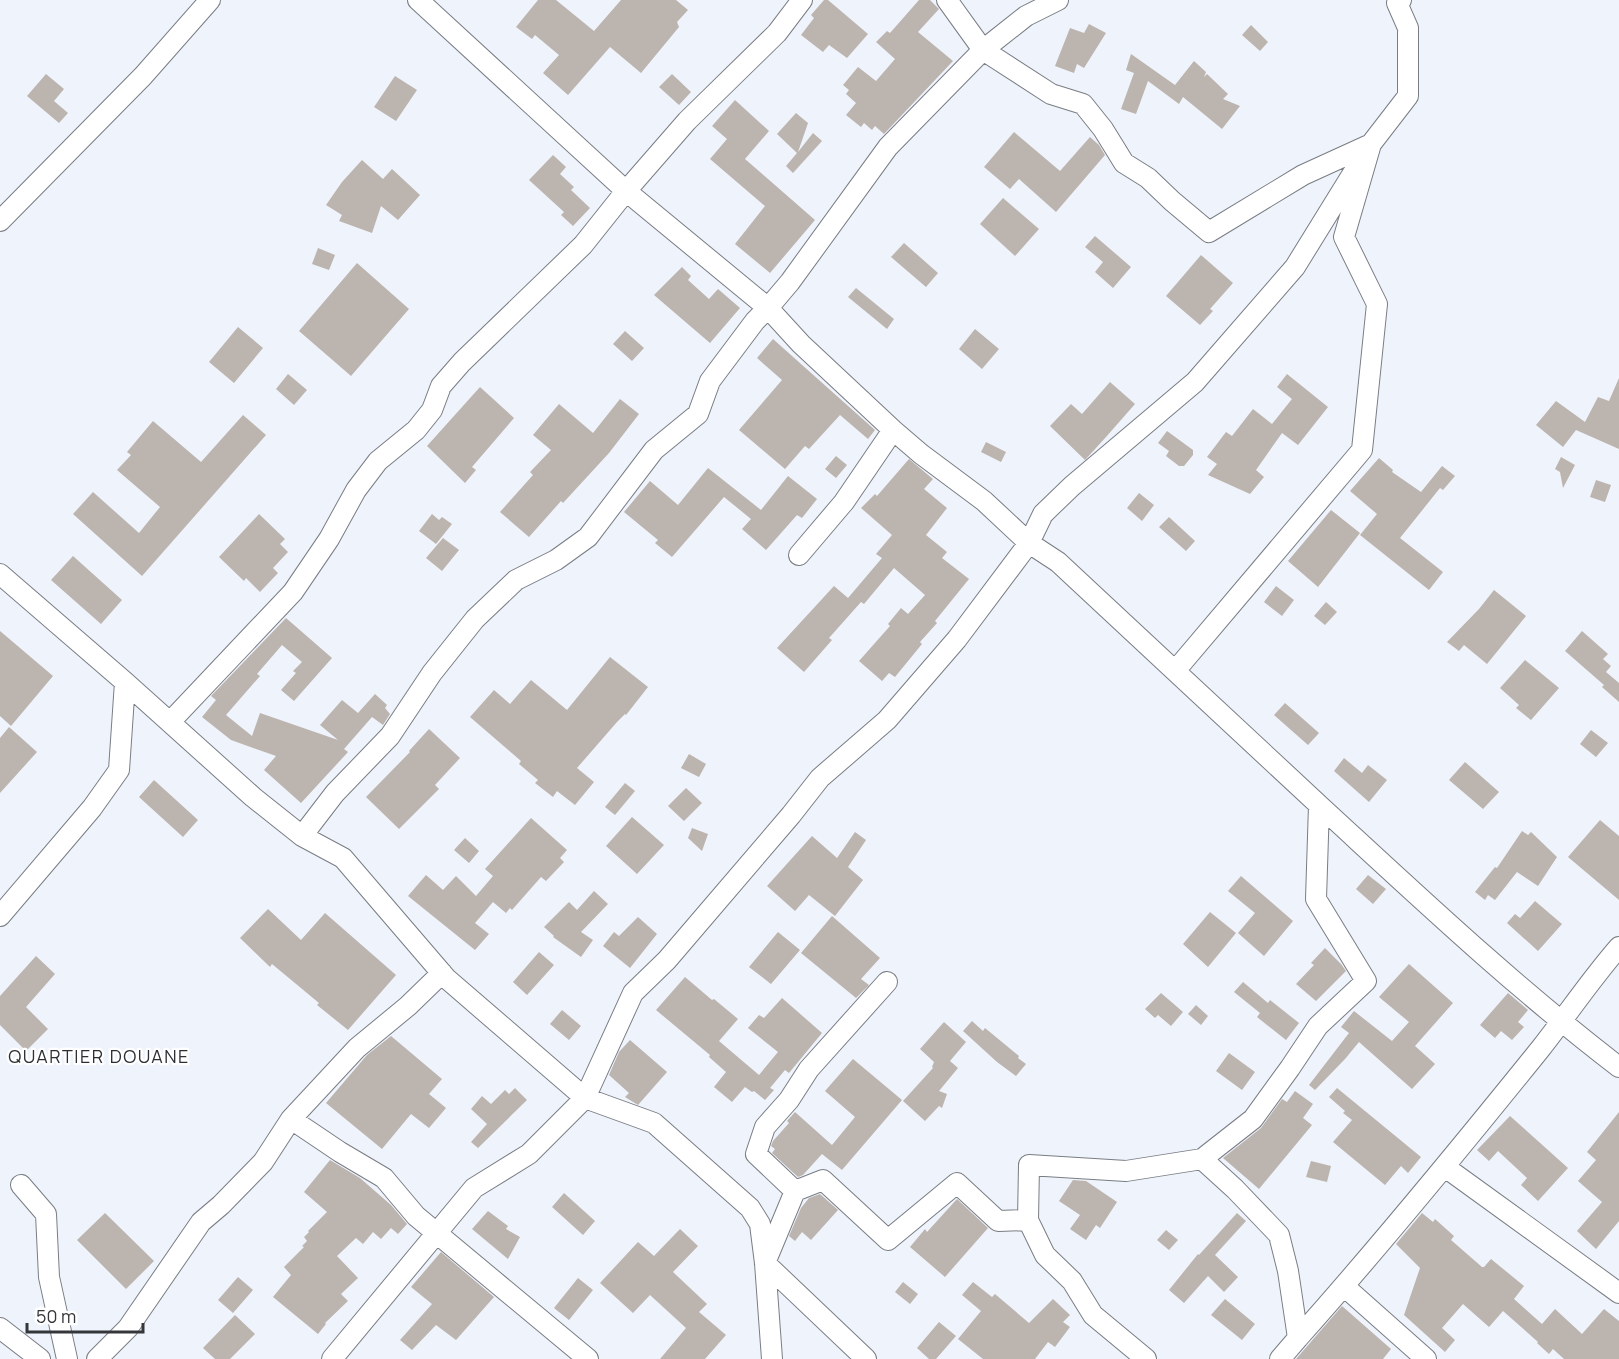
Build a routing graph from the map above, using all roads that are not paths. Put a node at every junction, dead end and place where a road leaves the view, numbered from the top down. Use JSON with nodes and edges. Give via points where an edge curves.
{"nodes":[{"id":1,"x":210,"y":0,"type":"edge"},
{"id":2,"x":418,"y":0,"type":"edge"},
{"id":3,"x":802,"y":0,"type":"edge"},
{"id":4,"x":947,"y":0,"type":"edge"},
{"id":5,"x":1058,"y":0,"type":"edge"},
{"id":6,"x":1398,"y":1,"type":"edge"},
{"id":7,"x":983,"y":50,"type":"junction"},
{"id":8,"x":1371,"y":144,"type":"junction"},
{"id":9,"x":626,"y":191,"type":"junction"},
{"id":10,"x":0,"y":220,"type":"edge"},
{"id":11,"x":768,"y":308,"type":"junction"},
{"id":12,"x":893,"y":430,"type":"junction"},
{"id":13,"x":1029,"y":543,"type":"junction"},
{"id":14,"x":800,"y":555,"type":"dead end"},
{"id":15,"x":0,"y":574,"type":"edge"},
{"id":16,"x":1175,"y":671,"type":"junction"},
{"id":17,"x":125,"y":682,"type":"junction"},
{"id":18,"x":170,"y":722,"type":"junction"},
{"id":19,"x":1319,"y":806,"type":"junction"},
{"id":20,"x":302,"y":836,"type":"junction"},
{"id":21,"x":0,"y":916,"type":"edge"},
{"id":22,"x":1619,"y":947,"type":"edge"},
{"id":23,"x":442,"y":973,"type":"junction"},
{"id":24,"x":887,"y":982,"type":"dead end"},
{"id":25,"x":1561,"y":1023,"type":"junction"},
{"id":26,"x":1619,"y":1067,"type":"edge"},
{"id":27,"x":585,"y":1098,"type":"junction"},
{"id":28,"x":291,"y":1119,"type":"junction"},
{"id":29,"x":1202,"y":1159,"type":"junction"},
{"id":30,"x":1445,"y":1167,"type":"junction"},
{"id":31,"x":21,"y":1185,"type":"dead end"},
{"id":32,"x":795,"y":1191,"type":"junction"},
{"id":33,"x":1028,"y":1220,"type":"junction"},
{"id":34,"x":436,"y":1234,"type":"junction"},
{"id":35,"x":765,"y":1263,"type":"junction"},
{"id":36,"x":1345,"y":1287,"type":"junction"},
{"id":37,"x":1619,"y":1293,"type":"edge"},
{"id":38,"x":0,"y":1328,"type":"edge"},
{"id":39,"x":1298,"y":1338,"type":"junction"},
{"id":40,"x":40,"y":1359,"type":"edge"},
{"id":41,"x":67,"y":1359,"type":"edge"},
{"id":42,"x":97,"y":1359,"type":"edge"},
{"id":43,"x":332,"y":1359,"type":"edge"},
{"id":44,"x":588,"y":1359,"type":"edge"},
{"id":45,"x":772,"y":1359,"type":"edge"},
{"id":46,"x":866,"y":1359,"type":"edge"},
{"id":47,"x":1146,"y":1359,"type":"edge"},
{"id":48,"x":1280,"y":1359,"type":"edge"},
{"id":49,"x":1426,"y":1359,"type":"edge"}],
"edges":[{"from":1,"to":10,"type":"street","via":[[143,76]]},
{"from":2,"to":9,"type":"street"},
{"from":3,"to":9,"type":"street","via":[[777,33],[687,121]]},
{"from":4,"to":7,"type":"street"},
{"from":5,"to":7,"type":"street","via":[[1026,16]]},
{"from":6,"to":8,"type":"street","via":[[1408,28],[1408,96]]},
{"from":7,"to":8,"type":"street","via":[[1052,94],[1083,104],[1124,163],[1148,178],[1209,232],[1304,175]]},
{"from":7,"to":11,"type":"street","via":[[888,147]]},
{"from":8,"to":13,"type":"street","via":[[1295,267],[1195,382],[1043,514]]},
{"from":8,"to":16,"type":"street","via":[[1344,237],[1377,304],[1362,450]]},
{"from":9,"to":11,"type":"street"},
{"from":9,"to":18,"type":"street","via":[[583,245],[441,386],[432,410],[416,430],[378,461],[356,490],[293,592]]},
{"from":11,"to":12,"type":"street"},
{"from":11,"to":20,"type":"street","via":[[710,381],[698,414],[654,450],[588,537],[556,560],[516,580],[476,619],[432,673],[390,736],[335,793]]},
{"from":12,"to":13,"type":"street","via":[[984,501]]},
{"from":12,"to":14,"type":"street","via":[[844,502]]},
{"from":13,"to":16,"type":"street","via":[[1058,562]]},
{"from":13,"to":27,"type":"street","via":[[957,639],[887,720],[820,778],[667,960],[633,993]]},
{"from":15,"to":17,"type":"street"},
{"from":16,"to":19,"type":"street"},
{"from":17,"to":18,"type":"street"},
{"from":17,"to":21,"type":"street","via":[[119,770],[85,817]]},
{"from":18,"to":20,"type":"street"},
{"from":19,"to":25,"type":"street"},
{"from":19,"to":29,"type":"street","via":[[1317,899],[1366,981],[1317,1026],[1253,1119]]},
{"from":20,"to":23,"type":"street","via":[[343,858]]},
{"from":22,"to":25,"type":"street"},
{"from":23,"to":27,"type":"street"},
{"from":23,"to":28,"type":"street","via":[[357,1048]]},
{"from":24,"to":32,"type":"street","via":[[809,1069],[765,1127],[756,1154]]},
{"from":25,"to":26,"type":"street"},
{"from":25,"to":30,"type":"street"},
{"from":27,"to":34,"type":"street","via":[[529,1154],[474,1188]]},
{"from":27,"to":35,"type":"street","via":[[654,1123],[750,1208],[759,1224]]},
{"from":28,"to":34,"type":"street","via":[[384,1178]]},
{"from":28,"to":42,"type":"street","via":[[264,1162],[201,1222],[133,1320]]},
{"from":29,"to":33,"type":"street","via":[[1126,1171],[1029,1165]]},
{"from":29,"to":39,"type":"street","via":[[1279,1235]]},
{"from":30,"to":36,"type":"street"},
{"from":30,"to":37,"type":"street"},
{"from":31,"to":41,"type":"street","via":[[46,1214],[50,1277]]},
{"from":32,"to":33,"type":"street","via":[[823,1180],[888,1240],[957,1184],[998,1221]]},
{"from":32,"to":35,"type":"street"},
{"from":33,"to":47,"type":"street","via":[[1045,1255],[1072,1281],[1093,1316]]},
{"from":34,"to":43,"type":"street"},
{"from":34,"to":44,"type":"street"},
{"from":35,"to":45,"type":"street"},
{"from":35,"to":46,"type":"street"},
{"from":36,"to":39,"type":"street"},
{"from":36,"to":49,"type":"street"},
{"from":38,"to":40,"type":"street"},
{"from":39,"to":48,"type":"street"}]}
